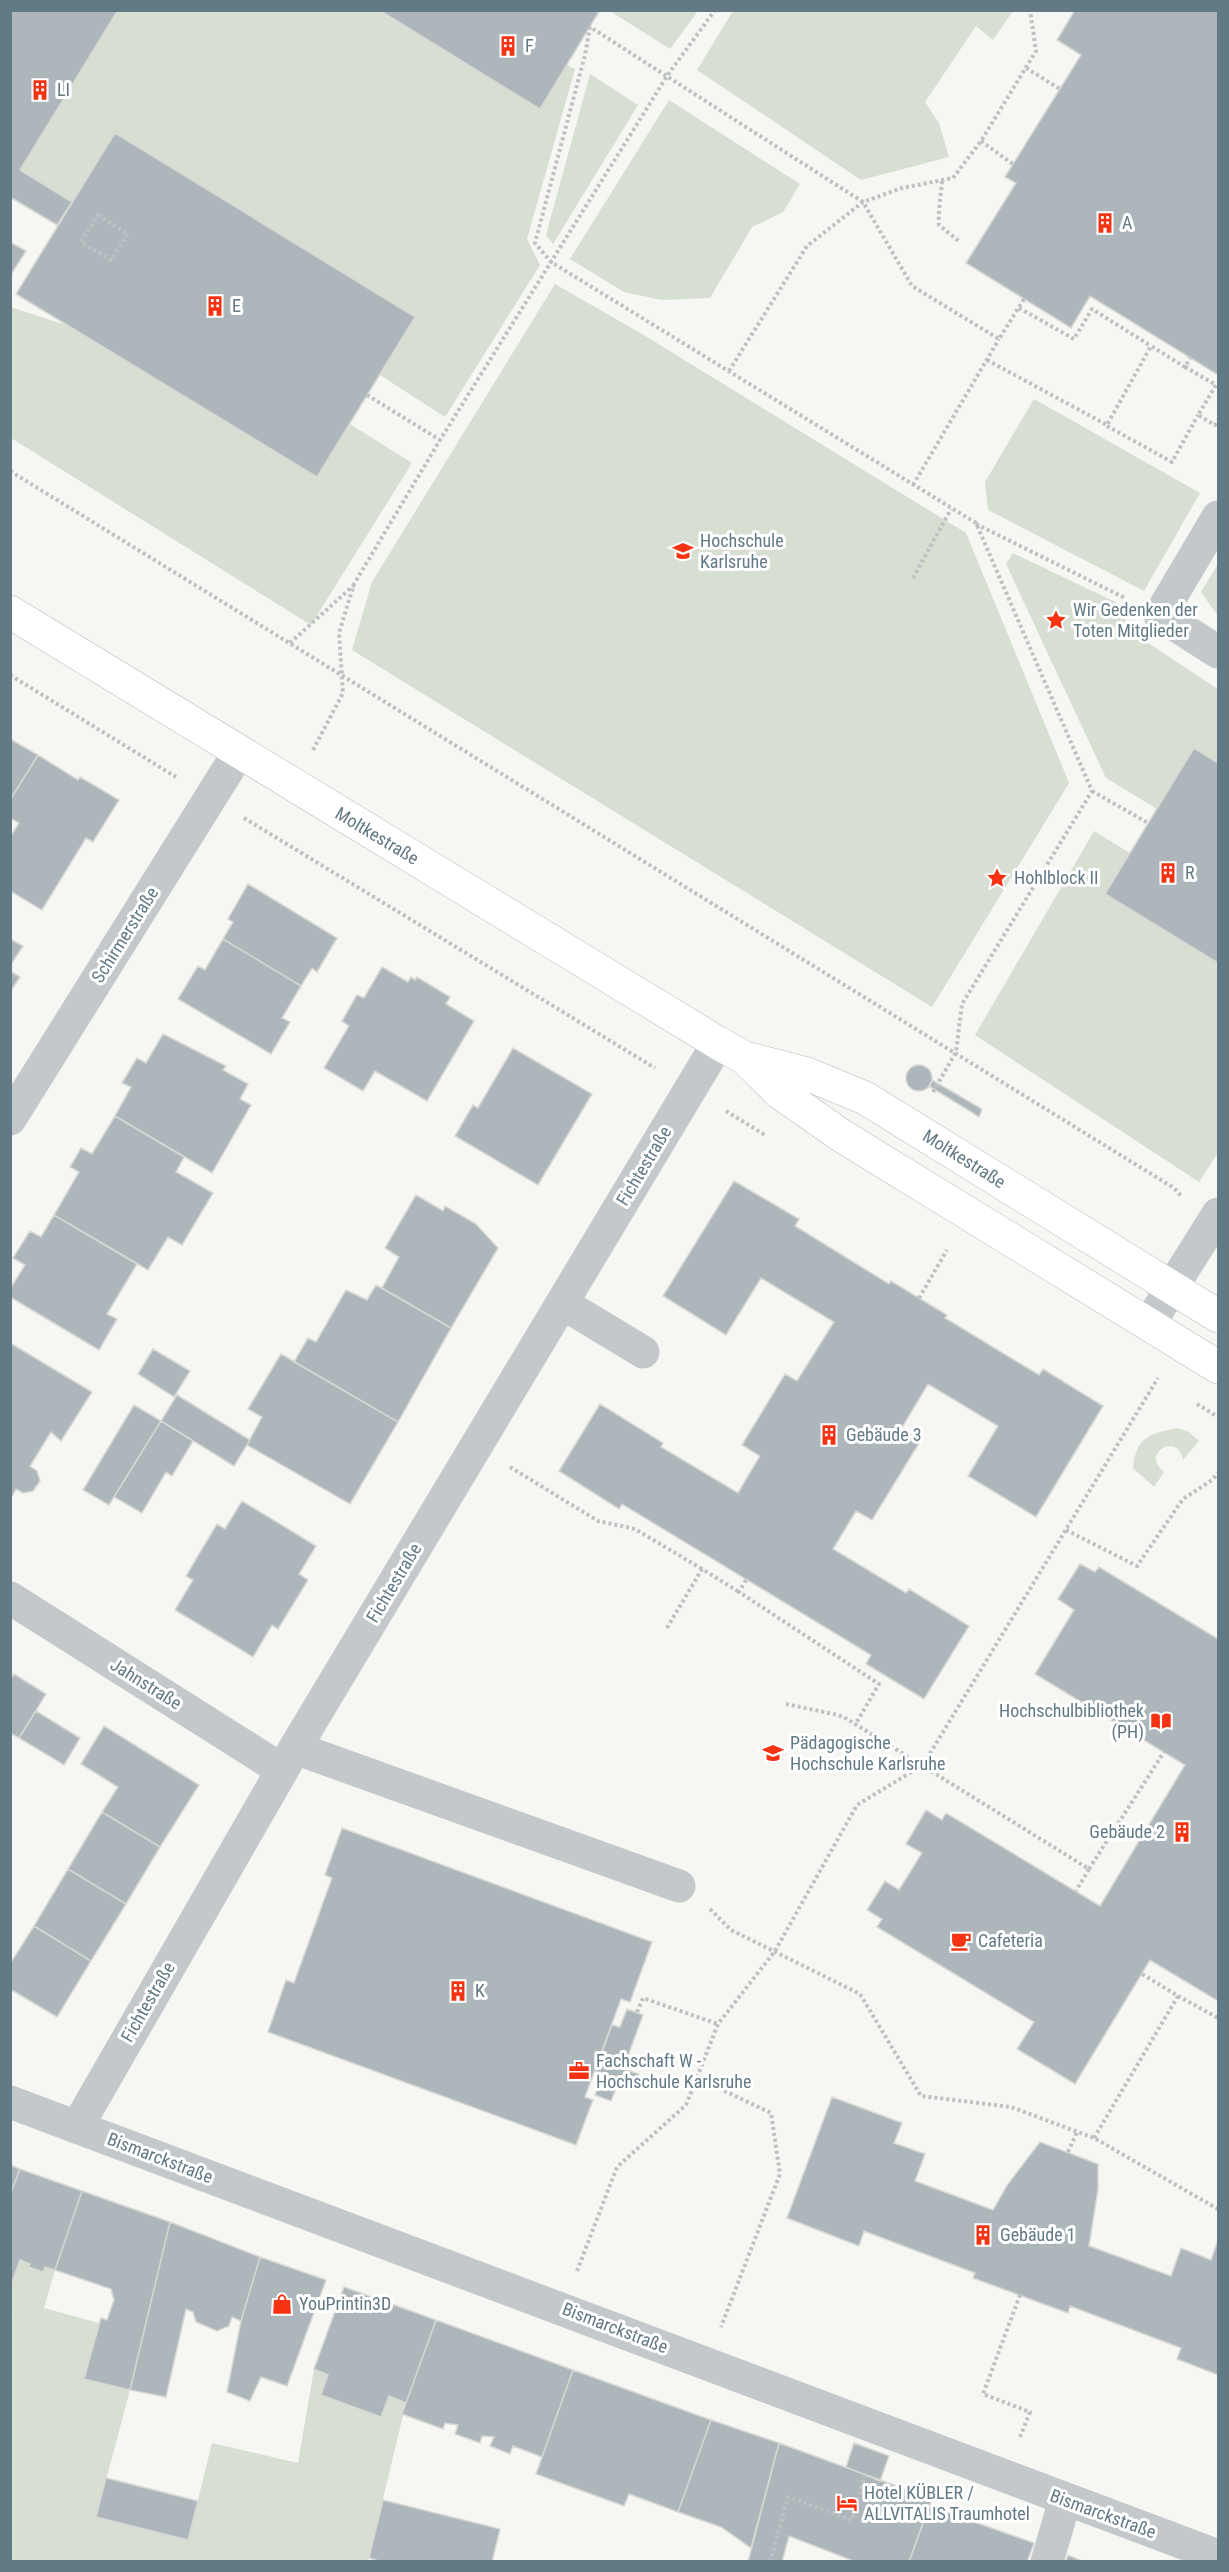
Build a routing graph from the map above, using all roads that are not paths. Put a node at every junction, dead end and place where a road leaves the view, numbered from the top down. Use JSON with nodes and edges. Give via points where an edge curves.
{"nodes":[{"id":1,"x":1218,"y":518,"type":"edge"},
{"id":2,"x":10,"y":612,"type":"edge"},
{"id":3,"x":1218,"y":652,"type":"edge"},
{"id":4,"x":239,"y":752,"type":"junction"},
{"id":5,"x":731,"y":1051,"type":"junction"},
{"id":6,"x":10,"y":1119,"type":"edge"},
{"id":7,"x":1213,"y":1222,"type":"edge"},
{"id":8,"x":1172,"y":1287,"type":"junction"},
{"id":9,"x":562,"y":1303,"type":"junction"},
{"id":10,"x":1218,"y":1316,"type":"edge"},
{"id":11,"x":1149,"y":1324,"type":"junction"},
{"id":12,"x":643,"y":1352,"type":"dead end"},
{"id":13,"x":1218,"y":1367,"type":"edge"},
{"id":14,"x":10,"y":1598,"type":"edge"},
{"id":15,"x":289,"y":1759,"type":"junction"},
{"id":16,"x":679,"y":1886,"type":"road end"},
{"id":17,"x":10,"y":2102,"type":"edge"},
{"id":18,"x":77,"y":2127,"type":"junction"},
{"id":19,"x":1065,"y":2499,"type":"junction"},
{"id":20,"x":1218,"y":2556,"type":"edge"},
{"id":21,"x":1047,"y":2562,"type":"edge"}],
"edges":[{"from":1,"to":3,"type":"street","via":[[1160,615]]},
{"from":2,"to":4,"type":"main road","name":"Moltkestraße"},
{"from":4,"to":5,"type":"main road","name":"Moltkestraße"},
{"from":4,"to":6,"type":"street","name":"Schirmerstraße"},
{"from":5,"to":8,"type":"main road","name":"Moltkestraße","via":[[865,1098]]},
{"from":5,"to":9,"type":"street","name":"Fichtestraße","via":[[690,1089]]},
{"from":5,"to":11,"type":"main road","name":"Moltkestraße","via":[[779,1092],[842,1136]]},
{"from":7,"to":8,"type":"street"},
{"from":8,"to":10,"type":"main road","name":"Moltkestraße"},
{"from":8,"to":11,"type":"street"},
{"from":9,"to":12,"type":"street"},
{"from":9,"to":15,"type":"street","name":"Fichtestraße"},
{"from":11,"to":13,"type":"main road","name":"Moltkestraße"},
{"from":14,"to":15,"type":"street","name":"Jahnstraße"},
{"from":15,"to":16,"type":"street","name":"Jahnstraße"},
{"from":15,"to":18,"type":"street","name":"Fichtestraße"},
{"from":17,"to":18,"type":"street","name":"Bismarckstraße"},
{"from":18,"to":19,"type":"street","name":"Bismarckstraße"},
{"from":19,"to":20,"type":"street","name":"Bismarckstraße"},
{"from":19,"to":21,"type":"street"}]}
